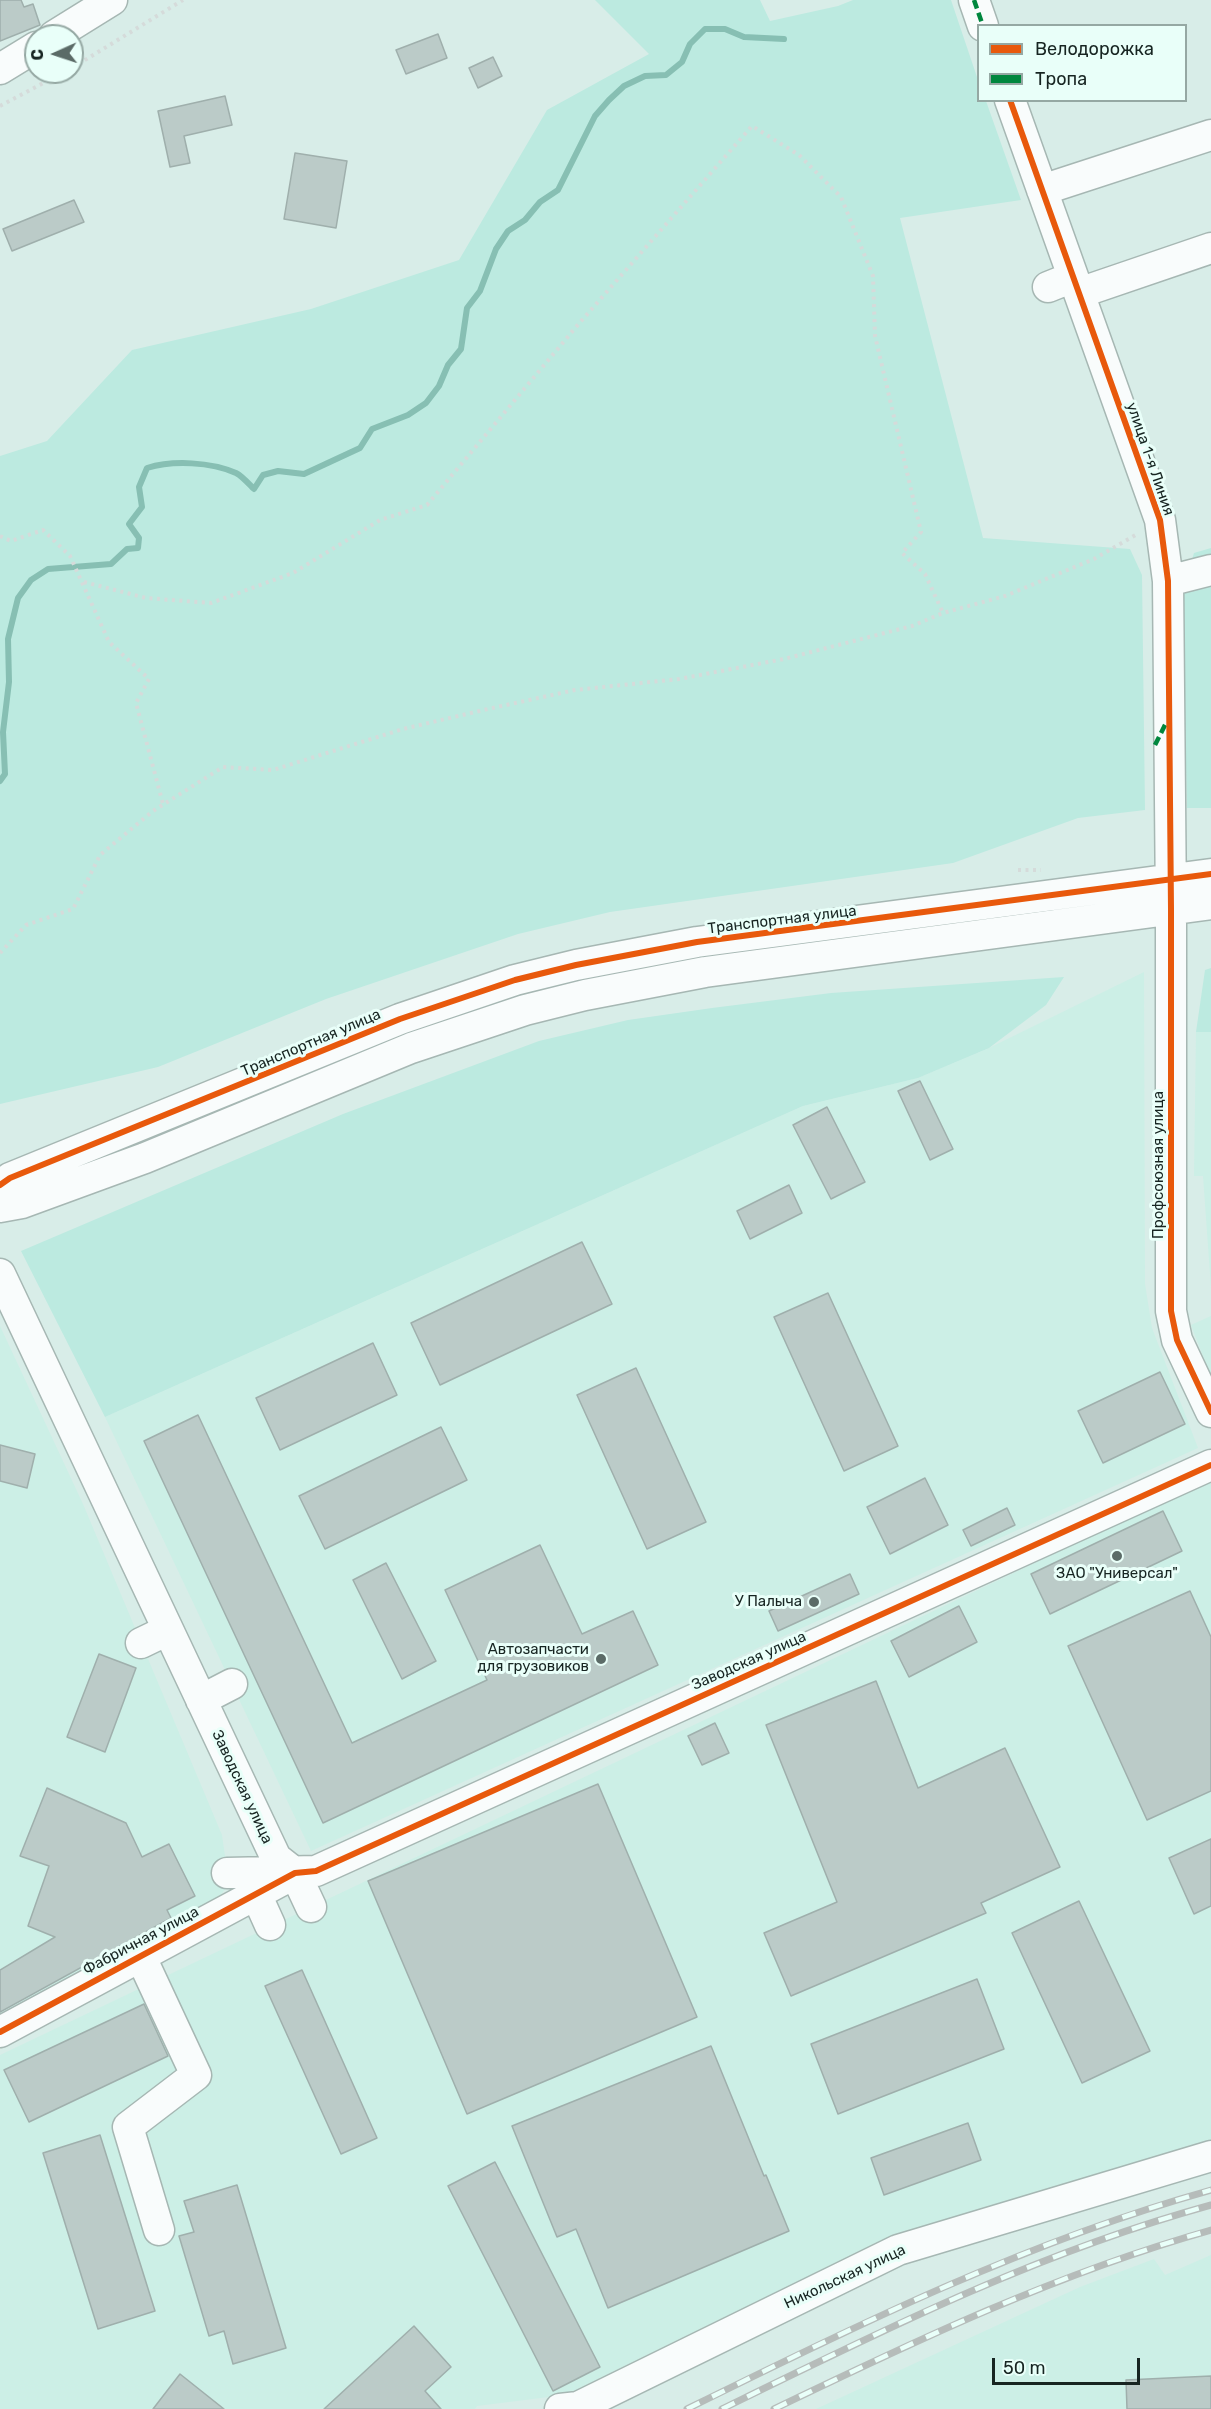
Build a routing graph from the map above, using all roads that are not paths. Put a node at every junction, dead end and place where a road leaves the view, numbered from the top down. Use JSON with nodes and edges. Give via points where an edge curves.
{"nodes":[{"id":1,"x":112,"y":0,"type":"edge"},
{"id":2,"x":73,"y":24,"type":"edge"},
{"id":3,"x":24,"y":54,"type":"edge"},
{"id":4,"x":0,"y":69,"type":"edge"},
{"id":5,"x":1011,"y":102,"type":"edge"},
{"id":6,"x":1211,"y":135,"type":"edge"},
{"id":7,"x":1042,"y":190,"type":"junction"},
{"id":8,"x":1211,"y":248,"type":"edge"},
{"id":9,"x":1067,"y":286,"type":"junction"},
{"id":10,"x":1211,"y":570,"type":"edge"},
{"id":11,"x":1168,"y":581,"type":"junction"},
{"id":12,"x":1211,"y":874,"type":"edge"},
{"id":13,"x":1171,"y":880,"type":"junction"},
{"id":14,"x":1211,"y":904,"type":"edge"},
{"id":15,"x":1172,"y":909,"type":"junction"},
{"id":16,"x":0,"y":1185,"type":"edge"},
{"id":17,"x":0,"y":1207,"type":"edge"},
{"id":18,"x":0,"y":1274,"type":"edge"},
{"id":19,"x":1211,"y":1412,"type":"edge"},
{"id":20,"x":1211,"y":1465,"type":"edge"},
{"id":21,"x":168,"y":1629,"type":"junction"},
{"id":22,"x":141,"y":1643,"type":"dead end"},
{"id":23,"x":232,"y":1684,"type":"dead end"},
{"id":24,"x":201,"y":1700,"type":"junction"},
{"id":25,"x":227,"y":1873,"type":"dead end"},
{"id":26,"x":295,"y":1873,"type":"junction"},
{"id":27,"x":256,"y":1894,"type":"junction"},
{"id":28,"x":311,"y":1907,"type":"dead end"},
{"id":29,"x":270,"y":1925,"type":"dead end"},
{"id":30,"x":140,"y":1955,"type":"junction"},
{"id":31,"x":0,"y":2032,"type":"edge"},
{"id":32,"x":1211,"y":2156,"type":"edge"},
{"id":33,"x":159,"y":2230,"type":"dead end"},
{"id":34,"x":560,"y":2409,"type":"edge"}],
"edges":[{"from":1,"to":2,"type":"street"},
{"from":3,"to":4,"type":"street"},
{"from":5,"to":7,"type":"street","name":"улица 1-я Линия"},
{"from":6,"to":7,"type":"street"},
{"from":7,"to":9,"type":"street","name":"улица 1-я Линия"},
{"from":8,"to":9,"type":"street"},
{"from":9,"to":11,"type":"street","name":"улица 1-я Линия","via":[[1160,520]]},
{"from":10,"to":11,"type":"street"},
{"from":11,"to":13,"type":"street","name":"улица 1-я Линия"},
{"from":12,"to":13,"type":"street","name":"Транспортная улица"},
{"from":13,"to":15,"type":"street","name":"Профсоюзная улица"},
{"from":13,"to":16,"type":"street","name":"Транспортная улица","via":[[697,942],[525,978],[344,1041]]},
{"from":14,"to":15,"type":"street"},
{"from":15,"to":17,"type":"street","via":[[705,972],[525,1010],[366,1065],[145,1158],[22,1203]]},
{"from":15,"to":19,"type":"street","name":"Профсоюзная улица","via":[[1171,1311],[1177,1340]]},
{"from":18,"to":21,"type":"street","name":"Заводская улица","via":[[59,1427]]},
{"from":20,"to":26,"type":"street","name":"Заводская улица","via":[[316,1871]]},
{"from":21,"to":22,"type":"street"},
{"from":21,"to":24,"type":"street","name":"Заводская улица"},
{"from":23,"to":24,"type":"street"},
{"from":24,"to":26,"type":"street","name":"Заводская улица","via":[[276,1858]]},
{"from":25,"to":26,"type":"street"},
{"from":26,"to":27,"type":"street","name":"Фабричная улица"},
{"from":26,"to":28,"type":"street"},
{"from":27,"to":29,"type":"street"},
{"from":27,"to":30,"type":"street","name":"Фабричная улица"},
{"from":30,"to":31,"type":"street","name":"Фабричная улица"},
{"from":30,"to":33,"type":"street","via":[[196,2075],[128,2127]]},
{"from":32,"to":34,"type":"street","name":"Никольская улица","via":[[898,2250],[578,2407]]}]}
